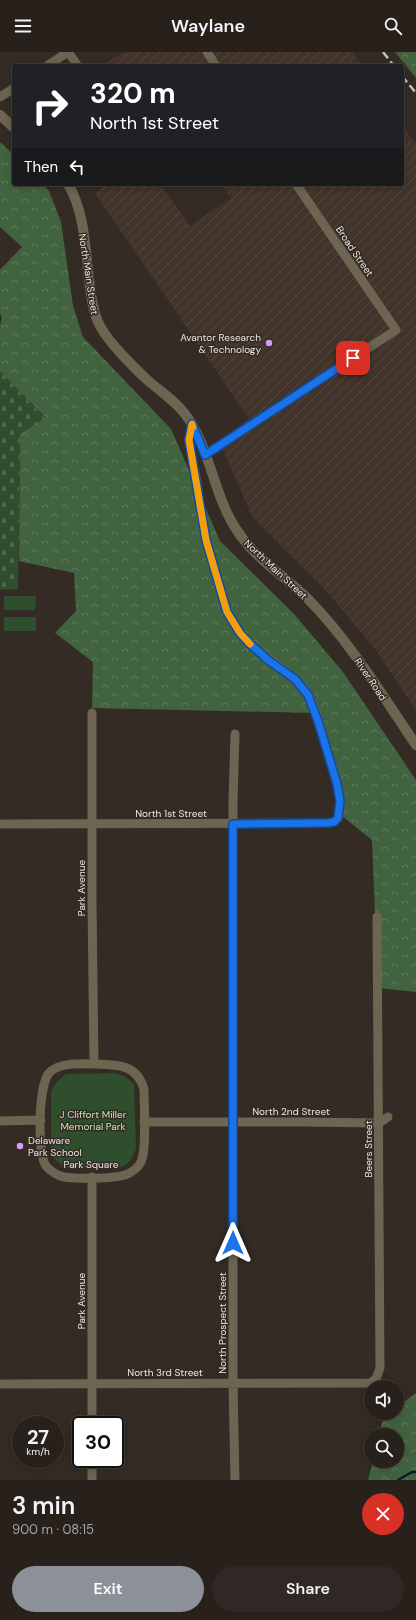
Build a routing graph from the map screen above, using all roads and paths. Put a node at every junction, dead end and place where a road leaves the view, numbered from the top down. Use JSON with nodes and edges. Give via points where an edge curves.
{"nodes":[{"id":1,"x":68,"y":52,"type":"edge"},
{"id":2,"x":207,"y":52,"type":"edge"},
{"id":3,"x":50,"y":64,"type":"edge"},
{"id":4,"x":77,"y":64,"type":"edge"},
{"id":5,"x":215,"y":64,"type":"edge"},
{"id":6,"x":12,"y":89,"type":"edge"},
{"id":7,"x":0,"y":97,"type":"edge"},
{"id":8,"x":0,"y":114,"type":"edge"},
{"id":9,"x":12,"y":126,"type":"edge"},
{"id":10,"x":69,"y":186,"type":"edge"},
{"id":11,"x":297,"y":186,"type":"edge"},
{"id":12,"x":192,"y":424,"type":"junction"},
{"id":13,"x":205,"y":455,"type":"junction"},
{"id":14,"x":322,"y":615,"type":"joint"},
{"id":15,"x":92,"y":713,"type":"dead end"},
{"id":16,"x":235,"y":734,"type":"dead end"},
{"id":17,"x":416,"y":745,"type":"edge"},
{"id":18,"x":0,"y":824,"type":"edge"},
{"id":19,"x":92,"y":824,"type":"junction"},
{"id":20,"x":233,"y":824,"type":"junction"},
{"id":21,"x":377,"y":917,"type":"dead end"},
{"id":22,"x":94,"y":1064,"type":"junction"},
{"id":23,"x":388,"y":1118,"type":"dead end"},
{"id":24,"x":40,"y":1120,"type":"junction"},
{"id":25,"x":0,"y":1121,"type":"edge"},
{"id":26,"x":144,"y":1122,"type":"junction"},
{"id":27,"x":233,"y":1122,"type":"junction"},
{"id":28,"x":379,"y":1124,"type":"junction"},
{"id":29,"x":92,"y":1177,"type":"junction"},
{"id":30,"x":376,"y":1379,"type":"joint"},
{"id":31,"x":233,"y":1383,"type":"junction"},
{"id":32,"x":0,"y":1384,"type":"edge"},
{"id":33,"x":92,"y":1384,"type":"junction"},
{"id":34,"x":92,"y":1416,"type":"edge"},
{"id":35,"x":92,"y":1468,"type":"edge"},
{"id":36,"x":92,"y":1480,"type":"edge"},
{"id":37,"x":235,"y":1480,"type":"edge"}],
"edges":[{"from":1,"to":3,"type":"street"},
{"from":1,"to":4,"type":"street"},
{"from":2,"to":5,"type":"street"},
{"from":6,"to":7,"type":"street"},
{"from":8,"to":9,"type":"street"},
{"from":10,"to":12,"type":"street","name":"North Main Street","via":[[76,200],[83,232],[92,302],[99,326],[138,370],[184,412]]},
{"from":11,"to":13,"type":"street","name":"Broad Street","via":[[396,330]]},
{"from":12,"to":13,"type":"street","name":"North Main Street"},
{"from":12,"to":20,"type":"street","name":"North 1st Street","via":[[189,440],[203,526],[227,612],[248,642],[295,679],[308,695],[318,721],[340,801],[338,816],[334,822]]},
{"from":13,"to":14,"type":"street","name":"North Main Street","via":[[222,502],[236,530],[258,556]]},
{"from":14,"to":17,"type":"street","name":"River Road","via":[[359,661]]},
{"from":15,"to":19,"type":"street","name":"Park Avenue"},
{"from":16,"to":20,"type":"street","name":"North Prospect Street"},
{"from":18,"to":19,"type":"street","name":"North 1st Street"},
{"from":19,"to":20,"type":"street","name":"North 1st Street"},
{"from":19,"to":22,"type":"street","name":"Park Avenue"},
{"from":20,"to":27,"type":"street","name":"North Prospect Street"},
{"from":21,"to":28,"type":"street","name":"Beers Street"},
{"from":22,"to":24,"type":"street","name":"Park Square","via":[[67,1065],[51,1070],[42,1090]]},
{"from":22,"to":26,"type":"street","name":"Park Square","via":[[124,1066],[138,1076],[144,1089]]},
{"from":23,"to":28,"type":"street"},
{"from":24,"to":25,"type":"street"},
{"from":24,"to":29,"type":"street","name":"Park Square","via":[[41,1151],[47,1168],[64,1177]]},
{"from":26,"to":27,"type":"street","name":"North 2nd Street"},
{"from":26,"to":29,"type":"street","name":"Park Square","via":[[141,1162],[136,1168],[124,1175]]},
{"from":27,"to":28,"type":"street","name":"North 2nd Street"},
{"from":27,"to":31,"type":"street","name":"North Prospect Street"},
{"from":28,"to":30,"type":"street","name":"Beers Street","via":[[380,1368]]},
{"from":29,"to":33,"type":"street","name":"Park Avenue"},
{"from":30,"to":31,"type":"street","name":"North 3rd Street","via":[[370,1383]]},
{"from":31,"to":33,"type":"street","name":"North 3rd Street"},
{"from":31,"to":37,"type":"street","name":"North Prospect Street"},
{"from":32,"to":33,"type":"street","name":"North 3rd Street"},
{"from":33,"to":34,"type":"street","name":"Park Avenue"},
{"from":35,"to":36,"type":"street"}]}
